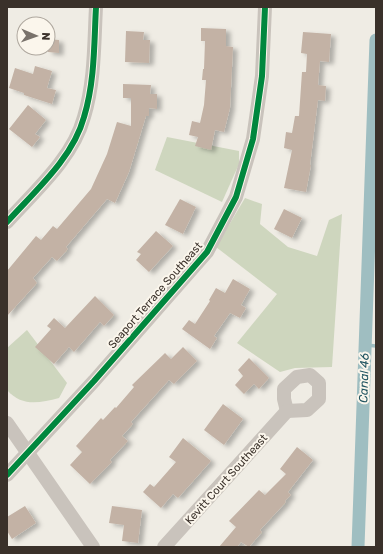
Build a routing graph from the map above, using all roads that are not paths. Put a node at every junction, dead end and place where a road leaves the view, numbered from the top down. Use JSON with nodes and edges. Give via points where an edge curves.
{"nodes":[{"id":1,"x":96,"y":7,"type":"edge"},
{"id":2,"x":265,"y":7,"type":"edge"},
{"id":3,"x":7,"y":222,"type":"edge"},
{"id":4,"x":287,"y":411,"type":"dead end"},
{"id":5,"x":7,"y":424,"type":"edge"},
{"id":6,"x":28,"y":452,"type":"junction"},
{"id":7,"x":7,"y":475,"type":"edge"},
{"id":8,"x":93,"y":547,"type":"edge"},
{"id":9,"x":164,"y":547,"type":"edge"}],
"edges":[{"from":1,"to":3,"type":"street","via":[[91,87],[84,118],[74,141],[54,170]]},
{"from":2,"to":6,"type":"street","name":"Seaport Terrace Southeast","via":[[262,76],[253,139],[236,198],[207,252]]},
{"from":4,"to":9,"type":"street","name":"Kevitt Court Southeast"},
{"from":5,"to":6,"type":"street"},
{"from":6,"to":7,"type":"street","name":"Seaport Terrace Southeast"},
{"from":6,"to":8,"type":"street"}]}
